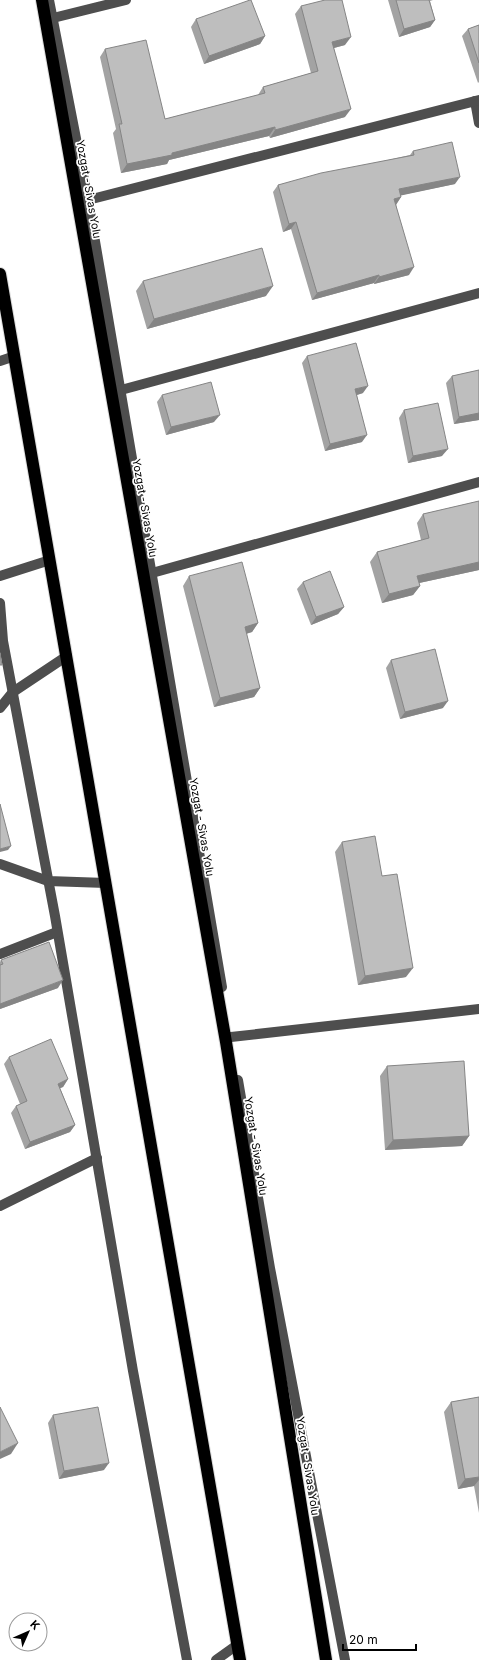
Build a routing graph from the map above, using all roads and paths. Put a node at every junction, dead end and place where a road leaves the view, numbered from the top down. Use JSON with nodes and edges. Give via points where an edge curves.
{"nodes":[{"id":1,"x":42,"y":0,"type":"edge"},
{"id":2,"x":49,"y":0,"type":"edge"},
{"id":3,"x":126,"y":0,"type":"edge"},
{"id":4,"x":53,"y":18,"type":"junction"},
{"id":5,"x":477,"y":100,"type":"edge"},
{"id":6,"x":479,"y":123,"type":"edge"},
{"id":7,"x":88,"y":200,"type":"junction"},
{"id":8,"x":0,"y":274,"type":"edge"},
{"id":9,"x":479,"y":292,"type":"edge"},
{"id":10,"x":15,"y":356,"type":"junction"},
{"id":11,"x":0,"y":361,"type":"edge"},
{"id":12,"x":120,"y":390,"type":"junction"},
{"id":13,"x":479,"y":482,"type":"edge"},
{"id":14,"x":50,"y":560,"type":"junction"},
{"id":15,"x":152,"y":573,"type":"junction"},
{"id":16,"x":0,"y":576,"type":"edge"},
{"id":17,"x":0,"y":603,"type":"edge"},
{"id":18,"x":67,"y":656,"type":"junction"},
{"id":19,"x":13,"y":692,"type":"junction"},
{"id":20,"x":0,"y":708,"type":"edge"},
{"id":21,"x":0,"y":864,"type":"edge"},
{"id":22,"x":48,"y":881,"type":"junction"},
{"id":23,"x":106,"y":882,"type":"junction"},
{"id":24,"x":57,"y":932,"type":"junction"},
{"id":25,"x":0,"y":954,"type":"edge"},
{"id":26,"x":479,"y":1009,"type":"edge"},
{"id":27,"x":231,"y":1037,"type":"junction"},
{"id":28,"x":97,"y":1158,"type":"junction"},
{"id":29,"x":0,"y":1206,"type":"edge"},
{"id":30,"x":237,"y":1645,"type":"junction"},
{"id":31,"x":187,"y":1660,"type":"edge"},
{"id":32,"x":216,"y":1660,"type":"edge"},
{"id":33,"x":240,"y":1660,"type":"edge"},
{"id":34,"x":326,"y":1660,"type":"edge"},
{"id":35,"x":346,"y":1660,"type":"edge"}],
"edges":[{"from":1,"to":34,"type":"highway","name":"Yozgat - Sivas Yolu","via":[[226,1042]]},
{"from":2,"to":4,"type":"street"},
{"from":3,"to":4,"type":"street"},
{"from":4,"to":7,"type":"street"},
{"from":5,"to":6,"type":"street"},
{"from":5,"to":7,"type":"street"},
{"from":7,"to":12,"type":"street"},
{"from":8,"to":10,"type":"highway"},
{"from":9,"to":12,"type":"street"},
{"from":10,"to":11,"type":"street"},
{"from":10,"to":14,"type":"highway"},
{"from":12,"to":15,"type":"street"},
{"from":13,"to":15,"type":"street"},
{"from":14,"to":16,"type":"street"},
{"from":14,"to":18,"type":"highway"},
{"from":15,"to":27,"type":"street"},
{"from":17,"to":19,"type":"street","via":[[3,641]]},
{"from":18,"to":19,"type":"street"},
{"from":18,"to":23,"type":"highway"},
{"from":19,"to":20,"type":"street"},
{"from":19,"to":22,"type":"street"},
{"from":21,"to":22,"type":"street"},
{"from":22,"to":23,"type":"street"},
{"from":22,"to":24,"type":"street"},
{"from":23,"to":30,"type":"highway"},
{"from":24,"to":25,"type":"street"},
{"from":24,"to":28,"type":"street"},
{"from":26,"to":27,"type":"street"},
{"from":27,"to":35,"type":"street","via":[[270,1268]]},
{"from":28,"to":29,"type":"street"},
{"from":28,"to":31,"type":"street","via":[[133,1371]]},
{"from":30,"to":32,"type":"street"},
{"from":30,"to":33,"type":"highway"}]}
